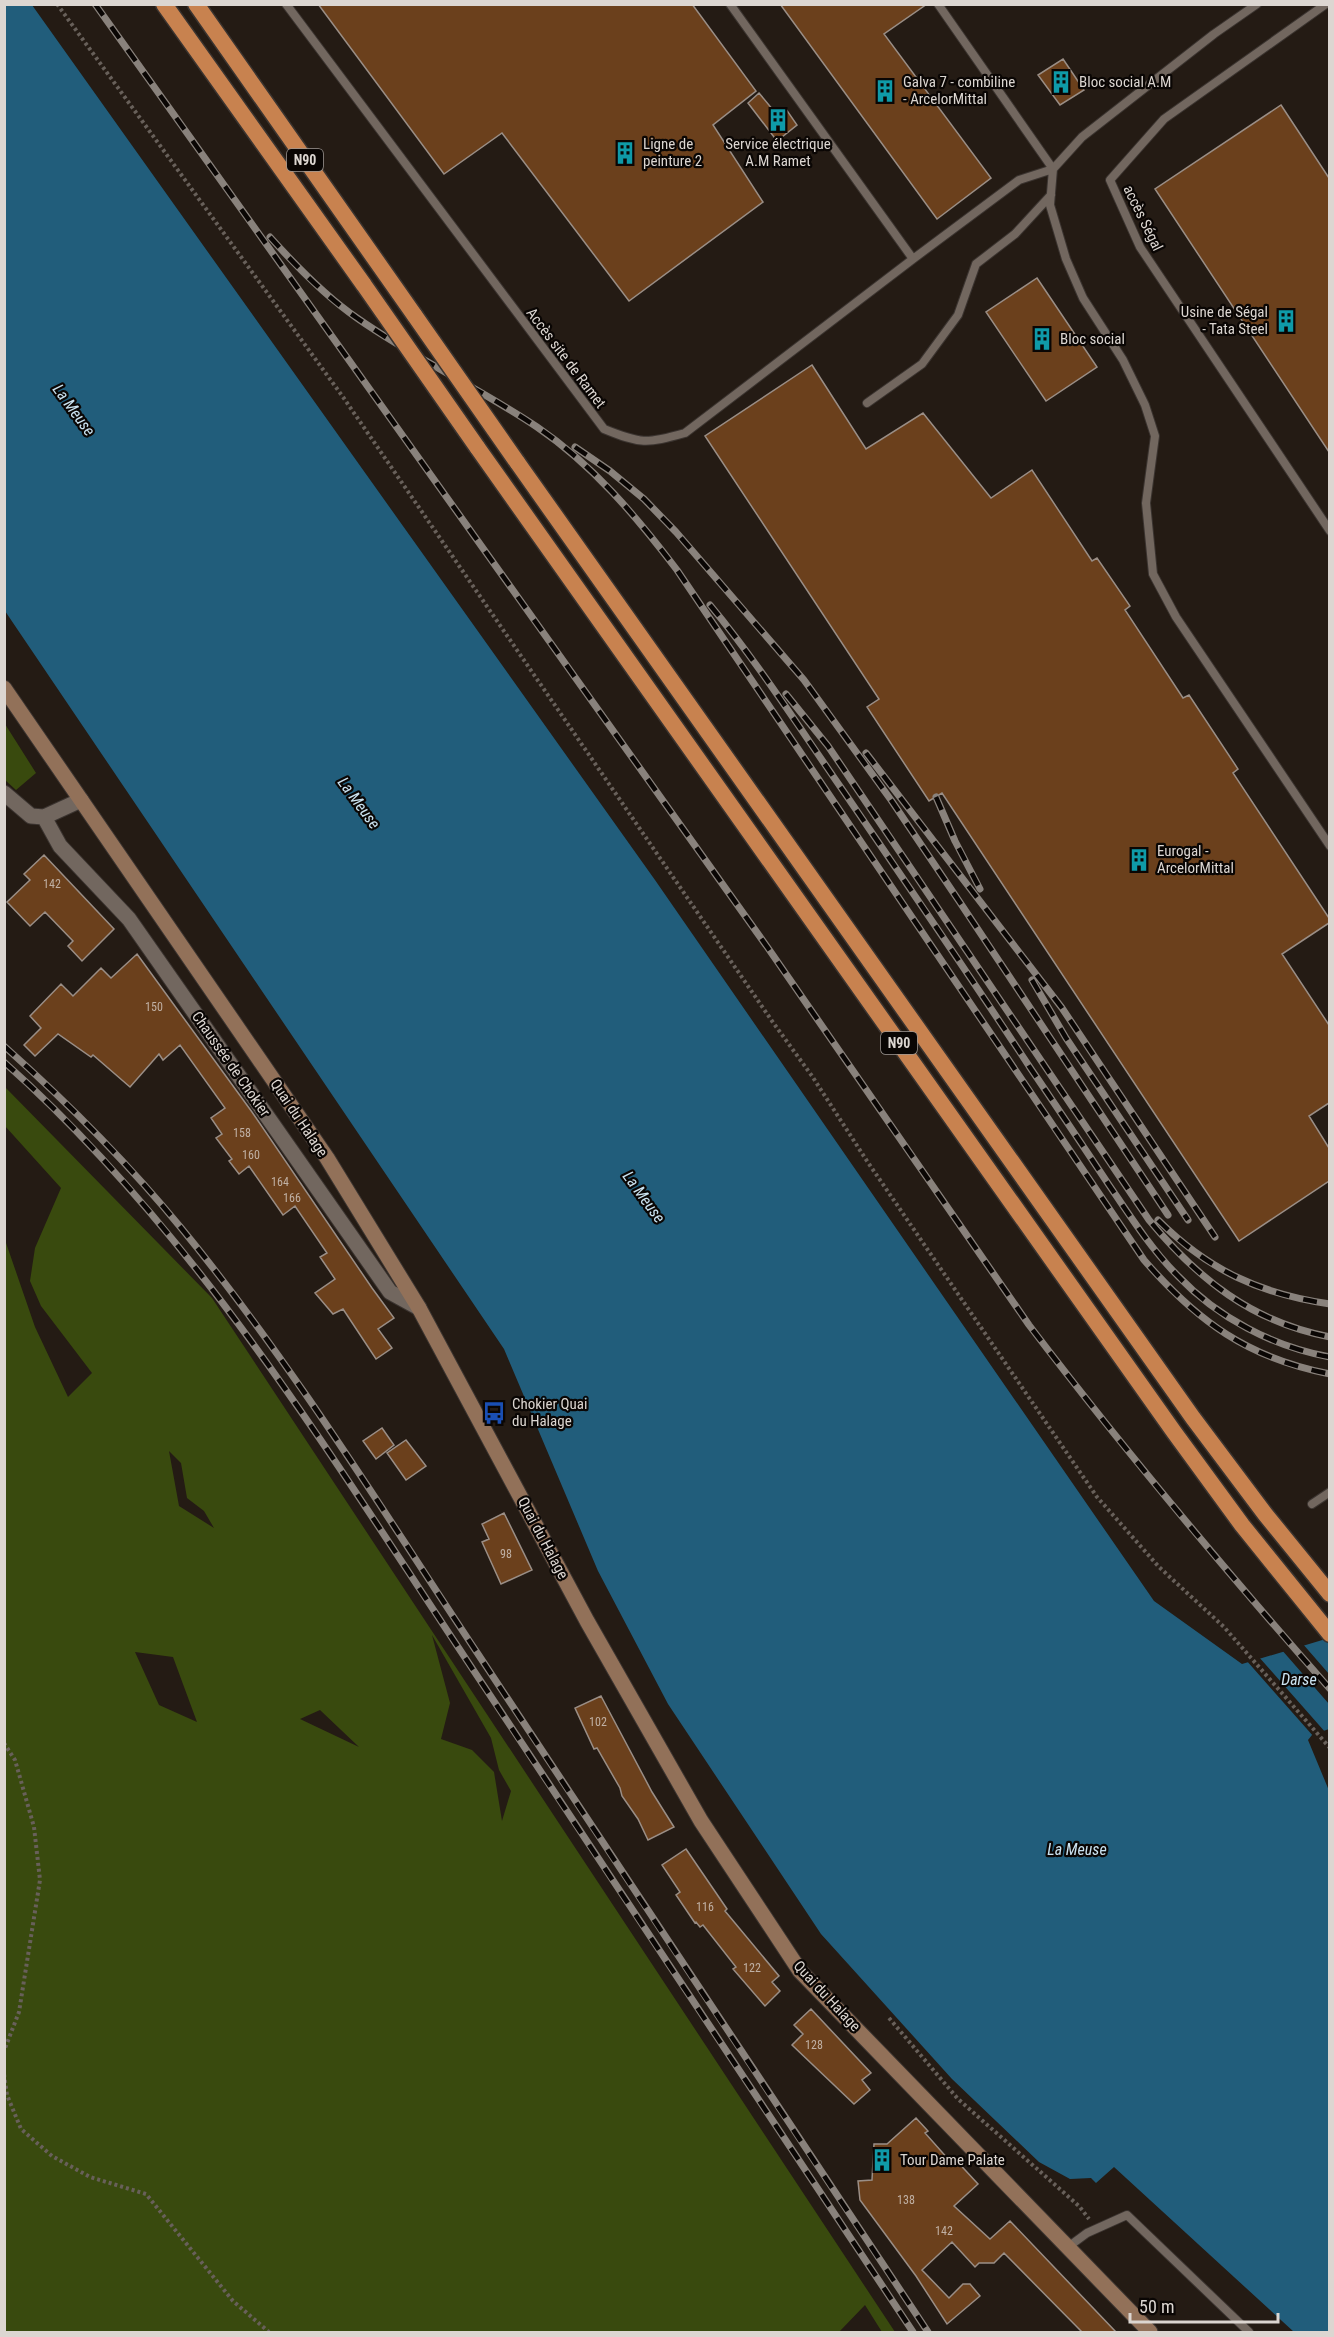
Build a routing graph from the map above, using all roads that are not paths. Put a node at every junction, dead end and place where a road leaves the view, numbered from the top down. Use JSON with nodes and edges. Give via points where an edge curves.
{"nodes":[{"id":1,"x":164,"y":4,"type":"edge"},
{"id":2,"x":196,"y":4,"type":"edge"},
{"id":3,"x":286,"y":4,"type":"edge"},
{"id":4,"x":730,"y":4,"type":"edge"},
{"id":5,"x":938,"y":4,"type":"edge"},
{"id":6,"x":1257,"y":4,"type":"edge"},
{"id":7,"x":1326,"y":4,"type":"edge"},
{"id":8,"x":1053,"y":169,"type":"junction"},
{"id":9,"x":1051,"y":195,"type":"junction"},
{"id":10,"x":913,"y":259,"type":"junction"},
{"id":11,"x":867,"y":403,"type":"dead end"},
{"id":12,"x":1329,"y":531,"type":"edge"},
{"id":13,"x":4,"y":688,"type":"edge"},
{"id":14,"x":4,"y":793,"type":"edge"},
{"id":15,"x":81,"y":800,"type":"junction"},
{"id":16,"x":44,"y":817,"type":"junction"},
{"id":17,"x":1329,"y":846,"type":"edge"},
{"id":18,"x":418,"y":1308,"type":"junction"},
{"id":19,"x":1329,"y":1492,"type":"edge"},
{"id":20,"x":1312,"y":1504,"type":"dead end"},
{"id":21,"x":1329,"y":1594,"type":"edge"},
{"id":22,"x":1329,"y":1633,"type":"edge"},
{"id":23,"x":1068,"y":2247,"type":"junction"},
{"id":24,"x":1150,"y":2332,"type":"edge"},
{"id":25,"x":1249,"y":2332,"type":"edge"}],
"edges":[{"from":1,"to":22,"type":"highway","number":"N90","bridge":true,"via":[[1174,1432],[1242,1526]]},
{"from":2,"to":21,"type":"highway","number":"N90","bridge":true,"via":[[1193,1418]]},
{"from":3,"to":10,"type":"lane","name":"Accès site de Ramet","via":[[604,429],[632,441],[654,442],[685,433]]},
{"from":4,"to":10,"type":"lane"},
{"from":5,"to":8,"type":"lane"},
{"from":6,"to":8,"type":"lane","via":[[1082,136]]},
{"from":7,"to":12,"type":"lane","name":"accès Ségal","via":[[1164,119],[1110,180],[1140,247]]},
{"from":8,"to":9,"type":"lane"},
{"from":8,"to":10,"type":"lane","name":"Accès site de Ramet","via":[[1019,180]]},
{"from":9,"to":11,"type":"lane","via":[[1015,234],[976,264],[958,315],[922,364]]},
{"from":9,"to":17,"type":"lane","via":[[1050,205],[1066,259],[1083,298],[1127,369],[1155,436],[1146,503],[1153,574],[1176,617]]},
{"from":13,"to":15,"type":"main road","name":"Quai du Halage"},
{"from":14,"to":16,"type":"street","via":[[31,816]]},
{"from":15,"to":16,"type":"street"},
{"from":15,"to":18,"type":"main road","name":"Quai du Halage","via":[[327,1158]]},
{"from":16,"to":18,"type":"street","name":"Chaussée de Chokier","via":[[60,846],[129,919],[390,1292]]},
{"from":18,"to":23,"type":"main road","name":"Quai du Halage","via":[[700,1821],[800,1971]]},
{"from":19,"to":20,"type":"lane"},
{"from":23,"to":24,"type":"main road","name":"Quai du Halage"},
{"from":23,"to":25,"type":"lane","via":[[1127,2214]]}]}
